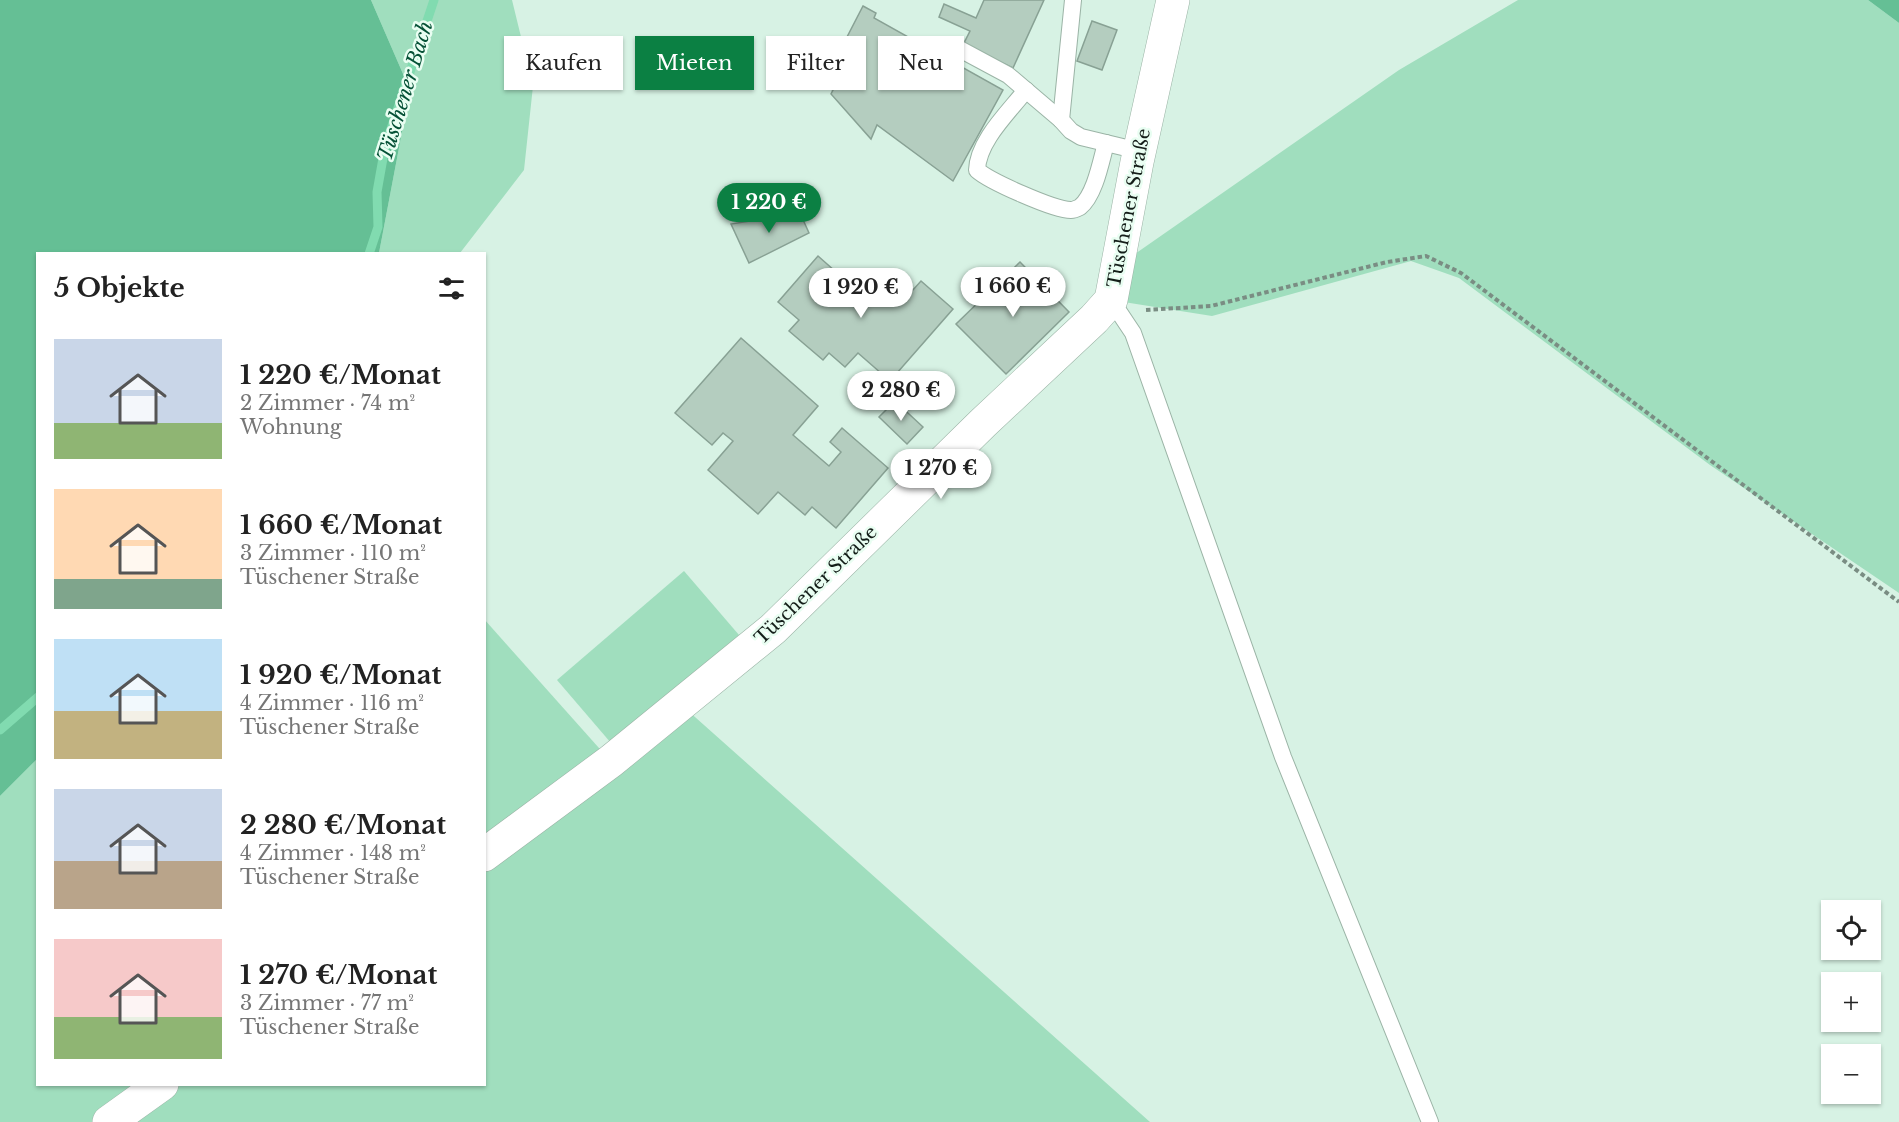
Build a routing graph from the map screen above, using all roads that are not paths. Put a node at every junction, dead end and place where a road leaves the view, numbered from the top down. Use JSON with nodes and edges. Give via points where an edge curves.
{"nodes":[{"id":1,"x":1072,"y":0,"type":"edge"},
{"id":2,"x":1173,"y":0,"type":"edge"},
{"id":3,"x":964,"y":51,"type":"edge"},
{"id":4,"x":1026,"y":90,"type":"junction"},
{"id":5,"x":1061,"y":120,"type":"junction"},
{"id":6,"x":1106,"y":143,"type":"junction"},
{"id":7,"x":1139,"y":151,"type":"junction"},
{"id":8,"x":1111,"y":300,"type":"junction"},
{"id":9,"x":486,"y":854,"type":"edge"},
{"id":10,"x":159,"y":1086,"type":"edge"},
{"id":11,"x":109,"y":1122,"type":"edge"},
{"id":12,"x":1430,"y":1122,"type":"edge"}],
"edges":[{"from":1,"to":5,"type":"lane"},
{"from":2,"to":7,"type":"street","name":"Tüschener Straße"},
{"from":3,"to":4,"type":"lane","via":[[1008,75]]},
{"from":4,"to":5,"type":"lane"},
{"from":4,"to":6,"type":"lane","via":[[977,158],[977,170],[984,177],[1037,200],[1078,209],[1087,199]]},
{"from":5,"to":6,"type":"lane","via":[[1081,137]]},
{"from":6,"to":7,"type":"lane"},
{"from":7,"to":8,"type":"street","name":"Tüschener Straße"},
{"from":8,"to":9,"type":"street","name":"Tüschener Straße","via":[[773,629],[611,761]]},
{"from":8,"to":12,"type":"lane","via":[[1133,333],[1284,757]]},
{"from":10,"to":11,"type":"street"}]}
